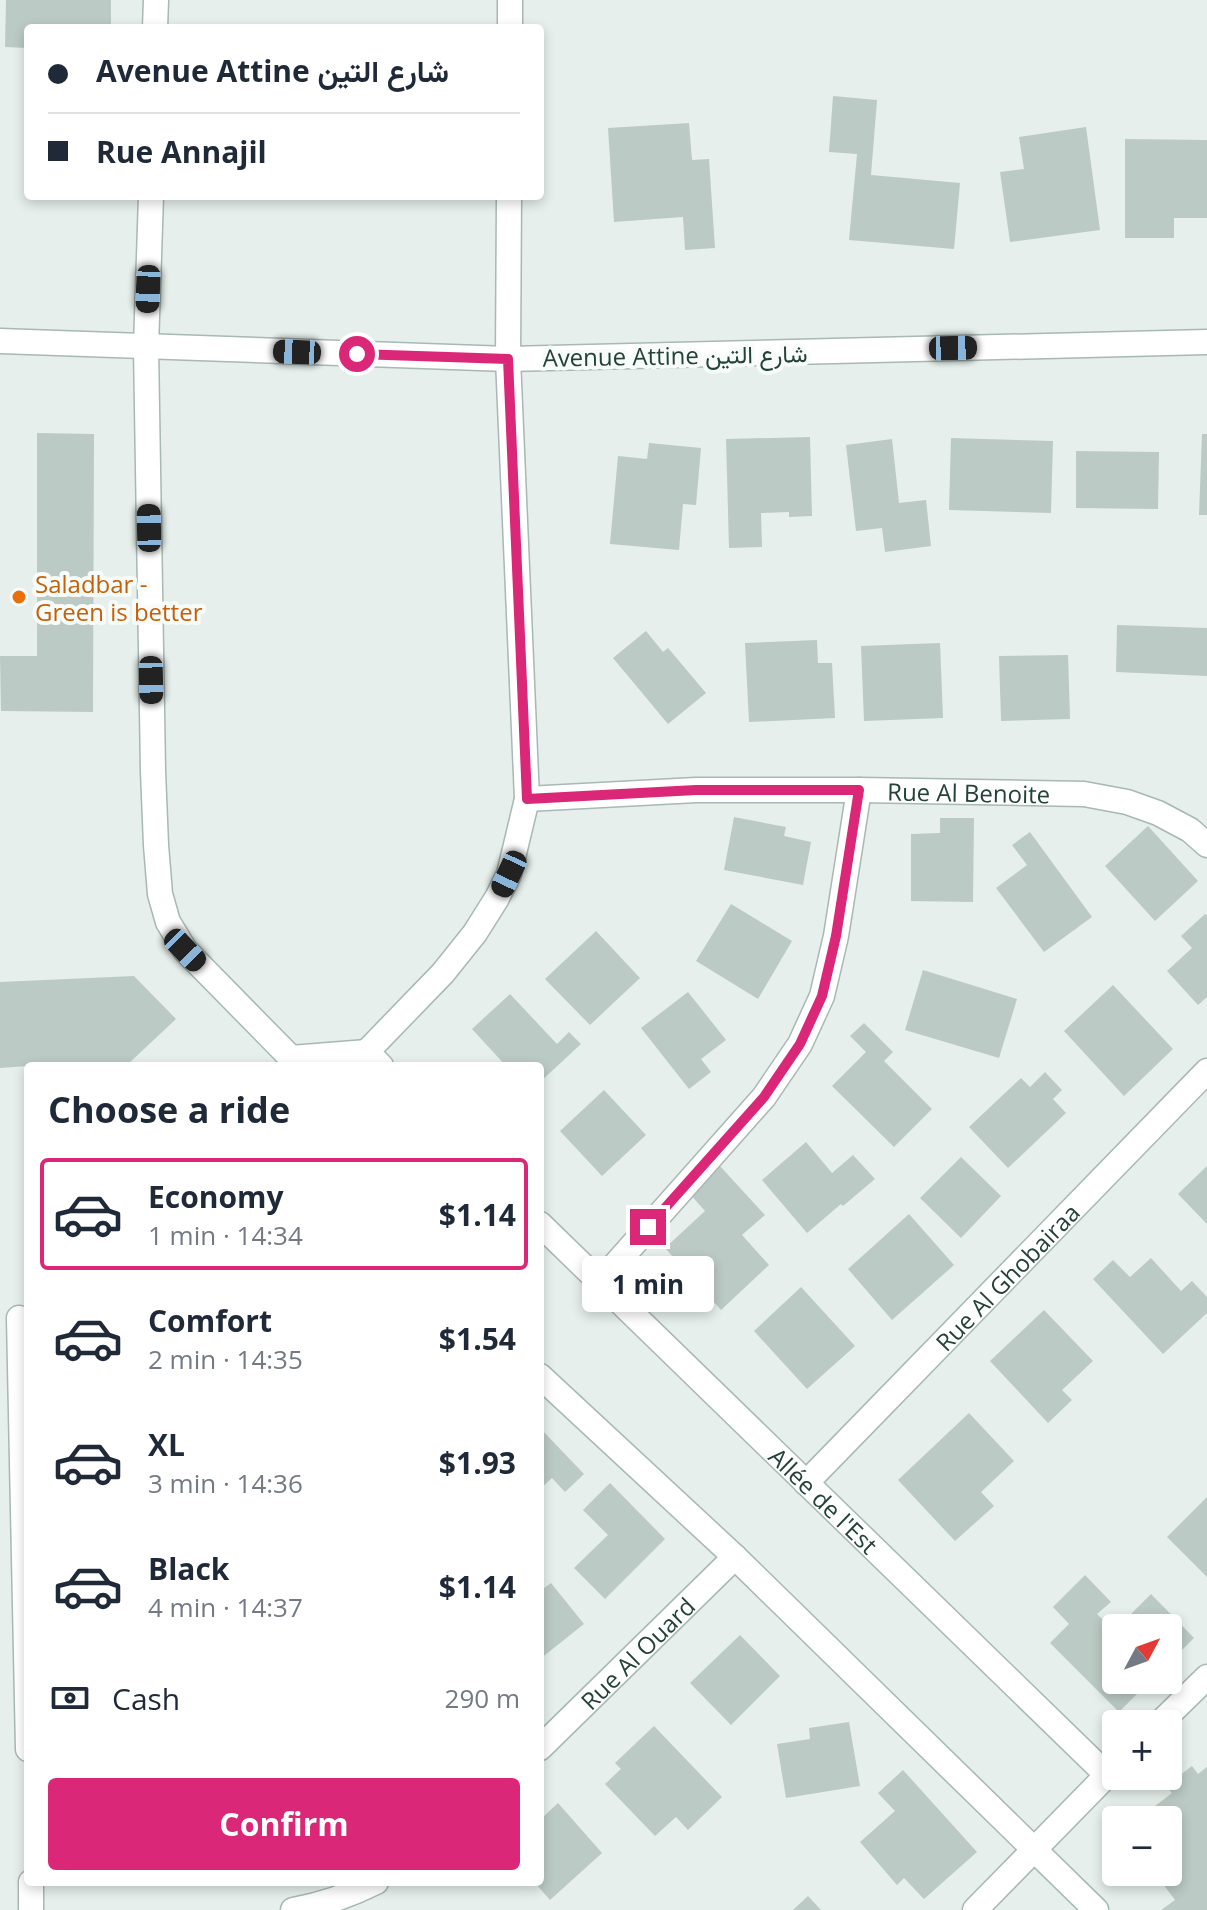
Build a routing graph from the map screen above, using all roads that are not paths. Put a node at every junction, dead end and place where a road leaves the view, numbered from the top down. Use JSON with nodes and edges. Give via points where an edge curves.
{"nodes":[{"id":1,"x":156,"y":0,"type":"edge"},
{"id":2,"x":510,"y":0,"type":"edge"},
{"id":3,"x":155,"y":24,"type":"edge"},
{"id":4,"x":510,"y":24,"type":"edge"},
{"id":5,"x":151,"y":200,"type":"edge"},
{"id":6,"x":509,"y":200,"type":"edge"},
{"id":7,"x":0,"y":341,"type":"edge"},
{"id":8,"x":1207,"y":342,"type":"edge"},
{"id":9,"x":146,"y":347,"type":"junction"},
{"id":10,"x":508,"y":359,"type":"junction"},
{"id":11,"x":859,"y":790,"type":"junction"},
{"id":12,"x":527,"y":799,"type":"junction"},
{"id":13,"x":1207,"y":845,"type":"edge"},
{"id":14,"x":367,"y":1061,"type":"edge"},
{"id":15,"x":290,"y":1062,"type":"edge"},
{"id":16,"x":1207,"y":1071,"type":"edge"},
{"id":17,"x":544,"y":1228,"type":"edge"},
{"id":18,"x":599,"y":1283,"type":"junction"},
{"id":19,"x":16,"y":1317,"type":"edge"},
{"id":20,"x":544,"y":1380,"type":"edge"},
{"id":21,"x":806,"y":1483,"type":"junction"},
{"id":22,"x":24,"y":1534,"type":"edge"},
{"id":23,"x":735,"y":1557,"type":"junction"},
{"id":24,"x":1207,"y":1677,"type":"edge"},
{"id":25,"x":1173,"y":1710,"type":"edge"},
{"id":26,"x":544,"y":1744,"type":"edge"},
{"id":27,"x":1102,"y":1762,"type":"edge"},
{"id":28,"x":1102,"y":1779,"type":"edge"},
{"id":29,"x":1034,"y":1849,"type":"junction"},
{"id":30,"x":31,"y":1886,"type":"edge"},
{"id":31,"x":368,"y":1886,"type":"edge"},
{"id":32,"x":31,"y":1910,"type":"edge"},
{"id":33,"x":293,"y":1910,"type":"edge"},
{"id":34,"x":975,"y":1910,"type":"edge"},
{"id":35,"x":1096,"y":1910,"type":"edge"}],
"edges":[{"from":1,"to":3,"type":"street"},
{"from":2,"to":4,"type":"street"},
{"from":5,"to":9,"type":"street"},
{"from":6,"to":10,"type":"street"},
{"from":7,"to":9,"type":"street","name":"Avenue Attine شارع التين"},
{"from":8,"to":10,"type":"street","name":"Avenue Attine شارع التين"},
{"from":9,"to":10,"type":"street","name":"Avenue Attine شارع التين"},
{"from":9,"to":15,"type":"street","via":[[160,894],[168,922],[185,950]]},
{"from":10,"to":12,"type":"street"},
{"from":11,"to":12,"type":"street","name":"Rue Al Benoite","via":[[696,790]]},
{"from":11,"to":13,"type":"street","name":"Rue Al Benoite","via":[[1084,794],[1158,813]]},
{"from":11,"to":18,"type":"street","via":[[836,936],[822,996],[800,1044],[764,1097]]},
{"from":12,"to":14,"type":"street","via":[[509,874],[490,910]]},
{"from":14,"to":15,"type":"street"},
{"from":16,"to":21,"type":"street","name":"Rue Al Ghobairaa"},
{"from":17,"to":18,"type":"street","name":"Allée de l'Est"},
{"from":18,"to":21,"type":"street","name":"Allée de l'Est"},
{"from":19,"to":22,"type":"street"},
{"from":20,"to":23,"type":"street"},
{"from":21,"to":27,"type":"street","name":"Allée de l'Est"},
{"from":23,"to":26,"type":"street","name":"Rue Al Ouard"},
{"from":23,"to":29,"type":"street"},
{"from":24,"to":25,"type":"street"},
{"from":28,"to":29,"type":"street"},
{"from":29,"to":34,"type":"street"},
{"from":29,"to":35,"type":"street"},
{"from":30,"to":32,"type":"street"},
{"from":31,"to":33,"type":"street"}]}
